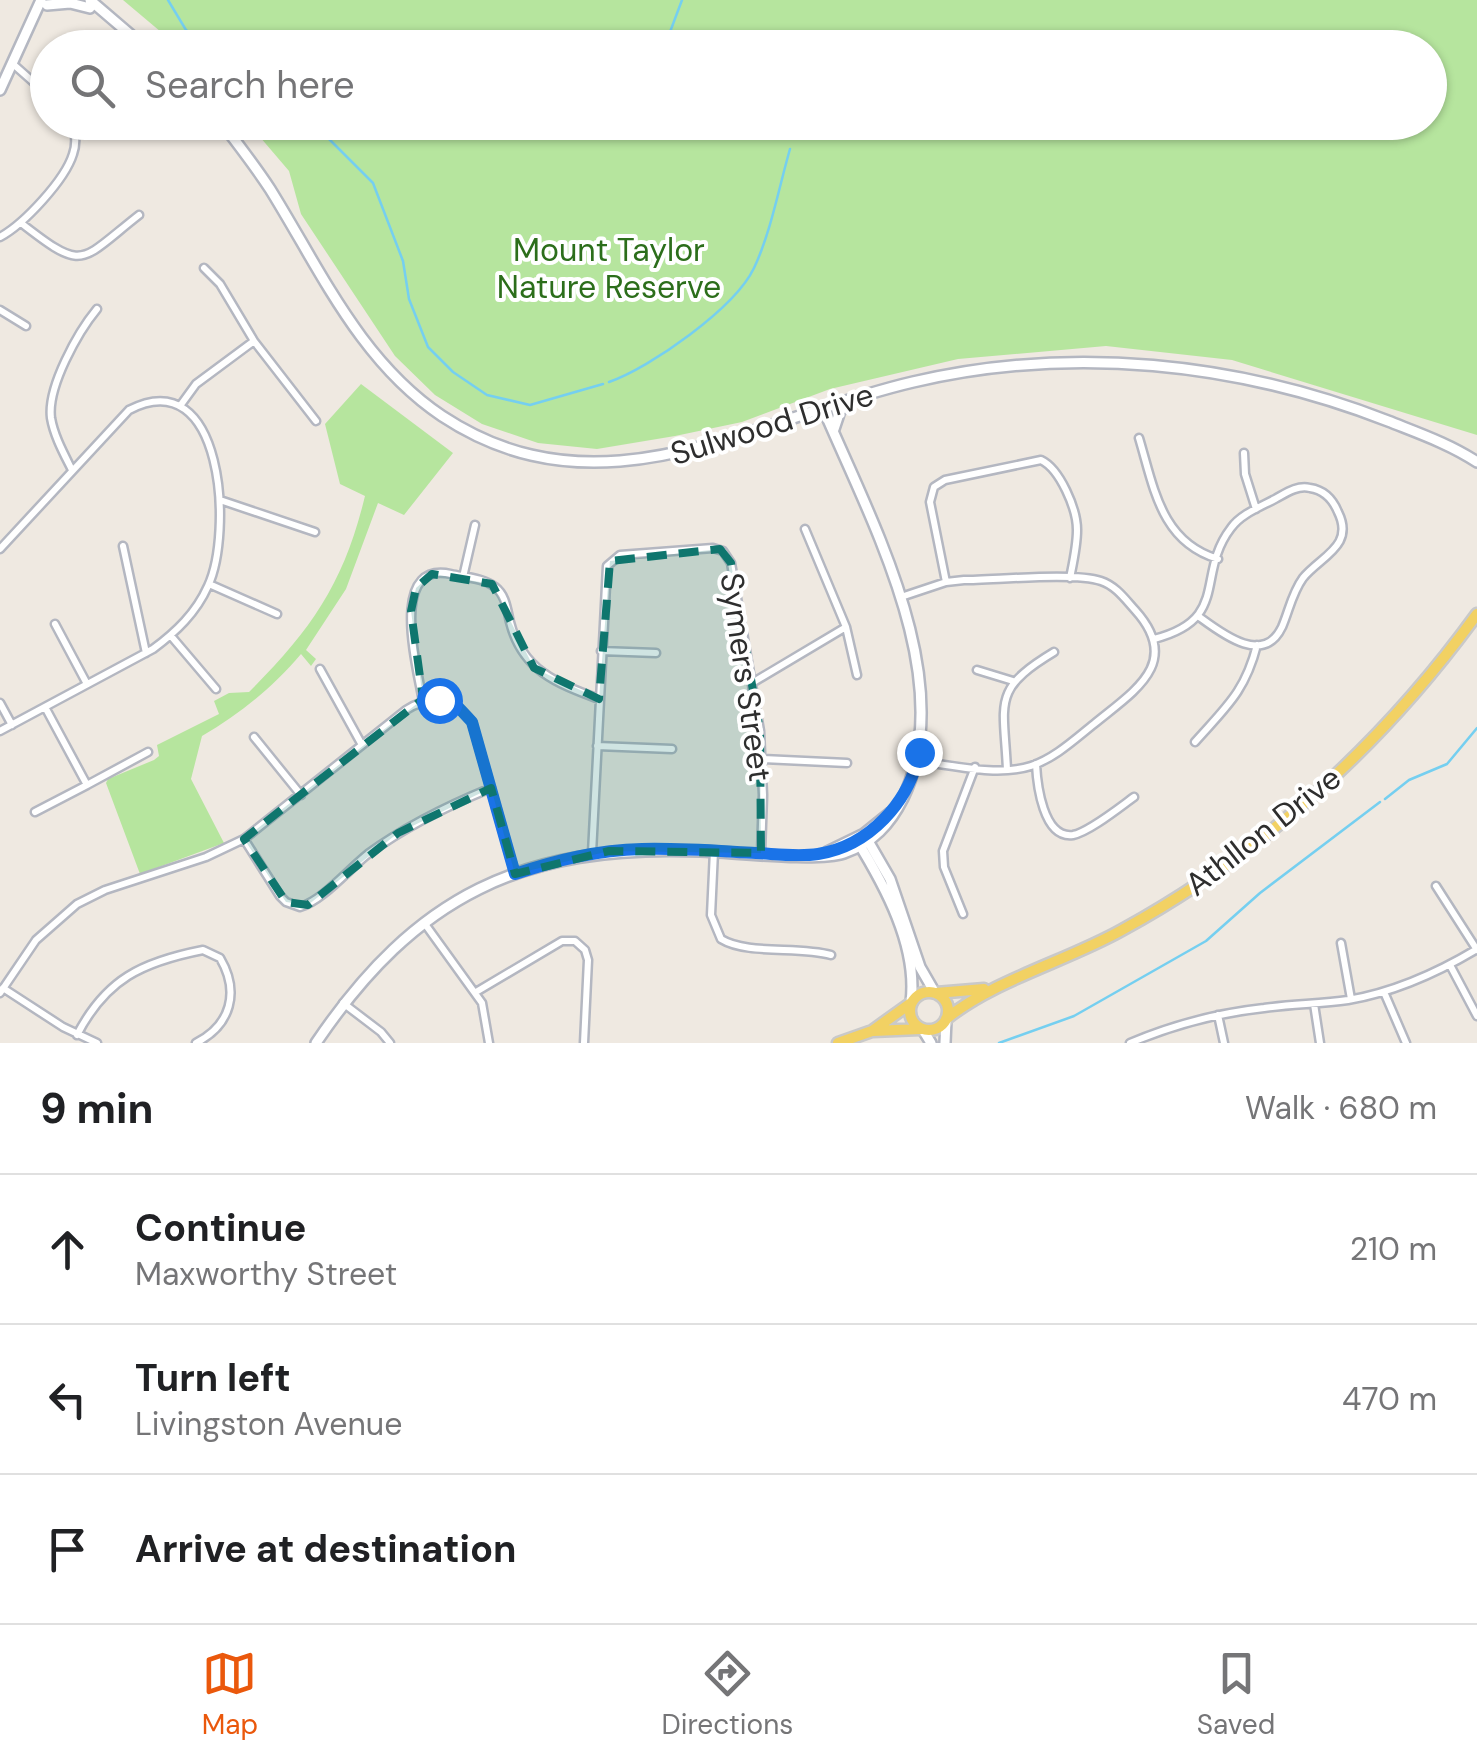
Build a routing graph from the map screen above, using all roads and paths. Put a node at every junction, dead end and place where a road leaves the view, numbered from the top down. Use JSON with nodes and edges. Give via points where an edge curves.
{"nodes":[{"id":1,"x":76,"y":0,"type":"edge"},
{"id":2,"x":42,"y":1,"type":"edge"},
{"id":3,"x":90,"y":4,"type":"edge"},
{"id":4,"x":124,"y":30,"type":"edge"},
{"id":5,"x":13,"y":64,"type":"junction"},
{"id":6,"x":30,"y":80,"type":"edge"},
{"id":7,"x":0,"y":90,"type":"edge"},
{"id":8,"x":74,"y":140,"type":"edge"},
{"id":9,"x":234,"y":140,"type":"edge"},
{"id":10,"x":139,"y":215,"type":"dead end"},
{"id":11,"x":21,"y":223,"type":"junction"},
{"id":12,"x":0,"y":237,"type":"edge"},
{"id":13,"x":204,"y":268,"type":"dead end"},
{"id":14,"x":97,"y":309,"type":"dead end"},
{"id":15,"x":0,"y":310,"type":"edge"},
{"id":16,"x":26,"y":326,"type":"dead end"},
{"id":17,"x":254,"y":342,"type":"junction"},
{"id":18,"x":854,"y":399,"type":"junction"},
{"id":19,"x":180,"y":406,"type":"junction"},
{"id":20,"x":824,"y":408,"type":"junction"},
{"id":21,"x":316,"y":420,"type":"dead end"},
{"id":22,"x":833,"y":432,"type":"junction"},
{"id":23,"x":1139,"y":438,"type":"dead end"},
{"id":24,"x":1244,"y":453,"type":"dead end"},
{"id":25,"x":1477,"y":460,"type":"edge"},
{"id":26,"x":72,"y":470,"type":"junction"},
{"id":27,"x":220,"y":500,"type":"junction"},
{"id":28,"x":1256,"y":509,"type":"junction"},
{"id":29,"x":475,"y":525,"type":"dead end"},
{"id":30,"x":805,"y":528,"type":"dead end"},
{"id":31,"x":315,"y":532,"type":"dead end"},
{"id":32,"x":124,"y":546,"type":"dead end"},
{"id":33,"x":0,"y":549,"type":"edge"},
{"id":34,"x":1218,"y":559,"type":"junction"},
{"id":35,"x":464,"y":577,"type":"junction"},
{"id":36,"x":1070,"y":578,"type":"junction"},
{"id":37,"x":946,"y":582,"type":"junction"},
{"id":38,"x":210,"y":584,"type":"junction"},
{"id":39,"x":900,"y":597,"type":"junction"},
{"id":40,"x":277,"y":614,"type":"dead end"},
{"id":41,"x":1477,"y":614,"type":"edge"},
{"id":42,"x":1198,"y":616,"type":"junction"},
{"id":43,"x":56,"y":624,"type":"dead end"},
{"id":44,"x":846,"y":627,"type":"junction"},
{"id":45,"x":170,"y":636,"type":"junction"},
{"id":46,"x":1154,"y":639,"type":"junction"},
{"id":47,"x":1257,"y":646,"type":"junction"},
{"id":48,"x":601,"y":650,"type":"junction"},
{"id":49,"x":1054,"y":652,"type":"dead end"},
{"id":50,"x":146,"y":653,"type":"junction"},
{"id":51,"x":656,"y":653,"type":"dead end"},
{"id":52,"x":320,"y":669,"type":"dead end"},
{"id":53,"x":976,"y":670,"type":"dead end"},
{"id":54,"x":857,"y":675,"type":"dead end"},
{"id":55,"x":1013,"y":681,"type":"junction"},
{"id":56,"x":752,"y":683,"type":"junction"},
{"id":57,"x":87,"y":684,"type":"junction"},
{"id":58,"x":216,"y":689,"type":"dead end"},
{"id":59,"x":599,"y":698,"type":"junction"},
{"id":60,"x":423,"y":702,"type":"junction"},
{"id":61,"x":0,"y":703,"type":"edge"},
{"id":62,"x":46,"y":706,"type":"junction"},
{"id":63,"x":12,"y":724,"type":"junction"},
{"id":64,"x":0,"y":730,"type":"edge"},
{"id":65,"x":254,"y":737,"type":"dead end"},
{"id":66,"x":1195,"y":742,"type":"dead end"},
{"id":67,"x":362,"y":745,"type":"junction"},
{"id":68,"x":597,"y":746,"type":"junction"},
{"id":69,"x":672,"y":749,"type":"dead end"},
{"id":70,"x":148,"y":752,"type":"dead end"},
{"id":71,"x":763,"y":759,"type":"junction"},
{"id":72,"x":917,"y":761,"type":"junction"},
{"id":73,"x":847,"y":763,"type":"dead end"},
{"id":74,"x":1036,"y":764,"type":"junction"},
{"id":75,"x":974,"y":768,"type":"junction"},
{"id":76,"x":1007,"y":770,"type":"junction"},
{"id":77,"x":87,"y":785,"type":"junction"},
{"id":78,"x":491,"y":788,"type":"junction"},
{"id":79,"x":301,"y":795,"type":"junction"},
{"id":80,"x":1134,"y":797,"type":"dead end"},
{"id":81,"x":902,"y":800,"type":"junction"},
{"id":82,"x":35,"y":812,"type":"dead end"},
{"id":83,"x":882,"y":831,"type":"junction"},
{"id":84,"x":244,"y":839,"type":"junction"},
{"id":85,"x":862,"y":840,"type":"junction"},
{"id":86,"x":714,"y":851,"type":"junction"},
{"id":87,"x":845,"y":852,"type":"junction"},
{"id":88,"x":592,"y":853,"type":"junction"},
{"id":89,"x":761,"y":853,"type":"junction"},
{"id":90,"x":802,"y":855,"type":"junction"},
{"id":91,"x":875,"y":861,"type":"junction"},
{"id":92,"x":515,"y":874,"type":"junction"},
{"id":93,"x":1436,"y":886,"type":"dead end"},
{"id":94,"x":963,"y":914,"type":"dead end"},
{"id":95,"x":424,"y":922,"type":"junction"},
{"id":96,"x":1341,"y":943,"type":"dead end"},
{"id":97,"x":1477,"y":950,"type":"edge"},
{"id":98,"x":831,"y":955,"type":"dead end"},
{"id":99,"x":1450,"y":965,"type":"junction"},
{"id":100,"x":1002,"y":986,"type":"junction"},
{"id":101,"x":2,"y":990,"type":"edge"},
{"id":102,"x":476,"y":992,"type":"junction"},
{"id":103,"x":1384,"y":992,"type":"junction"},
{"id":104,"x":935,"y":993,"type":"junction"},
{"id":105,"x":1351,"y":1000,"type":"junction"},
{"id":106,"x":343,"y":1003,"type":"junction"},
{"id":107,"x":911,"y":1003,"type":"junction"},
{"id":108,"x":1314,"y":1004,"type":"junction"},
{"id":109,"x":1218,"y":1015,"type":"junction"},
{"id":110,"x":1477,"y":1016,"type":"edge"},
{"id":111,"x":946,"y":1019,"type":"junction"},
{"id":112,"x":923,"y":1030,"type":"junction"},
{"id":113,"x":872,"y":1031,"type":"junction"},
{"id":114,"x":78,"y":1036,"type":"junction"},
{"id":115,"x":96,"y":1043,"type":"edge"},
{"id":116,"x":196,"y":1043,"type":"edge"},
{"id":117,"x":316,"y":1043,"type":"edge"},
{"id":118,"x":390,"y":1043,"type":"edge"},
{"id":119,"x":488,"y":1043,"type":"edge"},
{"id":120,"x":584,"y":1043,"type":"edge"},
{"id":121,"x":838,"y":1043,"type":"edge"},
{"id":122,"x":931,"y":1043,"type":"edge"},
{"id":123,"x":945,"y":1043,"type":"edge"},
{"id":124,"x":1130,"y":1043,"type":"edge"},
{"id":125,"x":1224,"y":1043,"type":"edge"},
{"id":126,"x":1320,"y":1043,"type":"edge"},
{"id":127,"x":1406,"y":1043,"type":"edge"}],
"edges":[{"from":1,"to":3,"type":"street"},
{"from":2,"to":3,"type":"street"},
{"from":2,"to":5,"type":"street"},
{"from":3,"to":4,"type":"street"},
{"from":5,"to":6,"type":"street"},
{"from":5,"to":7,"type":"street"},
{"from":8,"to":11,"type":"street","via":[[69,163]]},
{"from":9,"to":20,"type":"street","name":"Sulwood Drive","via":[[376,357],[419,399],[493,443],[562,461],[622,464],[698,449]]},
{"from":10,"to":11,"type":"street","via":[[77,257],[57,251]]},
{"from":11,"to":12,"type":"street"},
{"from":13,"to":17,"type":"street"},
{"from":14,"to":26,"type":"street","via":[[51,401],[52,424]]},
{"from":15,"to":16,"type":"street"},
{"from":17,"to":19,"type":"street","via":[[196,384]]},
{"from":17,"to":21,"type":"street"},
{"from":18,"to":20,"type":"street","name":"Sulwood Drive"},
{"from":18,"to":22,"type":"street","via":[[840,411]]},
{"from":18,"to":25,"type":"street","name":"Sulwood Drive","via":[[996,368],[1100,362],[1180,368],[1318,396]]},
{"from":19,"to":26,"type":"street","via":[[151,402],[129,410]]},
{"from":19,"to":27,"type":"street","via":[[204,430]]},
{"from":20,"to":22,"type":"street"},
{"from":22,"to":39,"type":"street"},
{"from":23,"to":34,"type":"street","via":[[1155,494],[1175,532],[1190,548]]},
{"from":24,"to":28,"type":"street"},
{"from":26,"to":33,"type":"street"},
{"from":27,"to":31,"type":"street"},
{"from":27,"to":38,"type":"street"},
{"from":28,"to":34,"type":"street","via":[[1233,524]]},
{"from":28,"to":47,"type":"street","via":[[1307,487],[1332,501],[1344,527],[1336,548],[1302,579],[1278,634]]},
{"from":29,"to":35,"type":"street"},
{"from":30,"to":44,"type":"street"},
{"from":32,"to":50,"type":"street"},
{"from":34,"to":42,"type":"street"},
{"from":35,"to":59,"type":"street","via":[[498,589],[517,644],[534,668]]},
{"from":35,"to":60,"type":"street","via":[[432,574],[412,597]]},
{"from":36,"to":37,"type":"street"},
{"from":36,"to":37,"type":"street","via":[[1076,519],[1055,472],[1040,460],[934,487],[930,502]]},
{"from":36,"to":46,"type":"street","via":[[1096,579],[1117,590]]},
{"from":37,"to":39,"type":"street"},
{"from":38,"to":40,"type":"street"},
{"from":38,"to":45,"type":"street"},
{"from":39,"to":72,"type":"street","via":[[918,684]]},
{"from":41,"to":100,"type":"main road","name":"Athllon Drive","via":[[1351,761],[1271,832],[1179,897]]},
{"from":42,"to":46,"type":"street","via":[[1186,628]]},
{"from":42,"to":47,"type":"street","via":[[1230,639]]},
{"from":43,"to":57,"type":"street"},
{"from":44,"to":54,"type":"street"},
{"from":44,"to":56,"type":"street"},
{"from":45,"to":50,"type":"street"},
{"from":45,"to":58,"type":"street"},
{"from":46,"to":74,"type":"street","via":[[1153,667],[1141,686]]},
{"from":47,"to":66,"type":"street","via":[[1240,691]]},
{"from":48,"to":51,"type":"street"},
{"from":48,"to":56,"type":"street","name":"Symers Street","via":[[610,561],[714,548],[730,564]]},
{"from":48,"to":59,"type":"street","name":"Symers Street"},
{"from":49,"to":55,"type":"street"},
{"from":50,"to":57,"type":"street"},
{"from":52,"to":67,"type":"street"},
{"from":53,"to":55,"type":"street"},
{"from":55,"to":76,"type":"street","via":[[1004,711]]},
{"from":56,"to":71,"type":"street","name":"Symers Street"},
{"from":57,"to":62,"type":"street"},
{"from":59,"to":68,"type":"street","name":"Symers Street"},
{"from":60,"to":67,"type":"street"},
{"from":60,"to":78,"type":"street","via":[[444,701],[469,716]]},
{"from":61,"to":63,"type":"street"},
{"from":62,"to":63,"type":"street"},
{"from":62,"to":77,"type":"street"},
{"from":63,"to":64,"type":"street"},
{"from":65,"to":79,"type":"street"},
{"from":67,"to":79,"type":"street"},
{"from":68,"to":69,"type":"street"},
{"from":68,"to":88,"type":"street","name":"Symers Street"},
{"from":70,"to":77,"type":"street"},
{"from":71,"to":73,"type":"street"},
{"from":71,"to":89,"type":"street","name":"Symers Street"},
{"from":72,"to":75,"type":"street"},
{"from":72,"to":81,"type":"street"},
{"from":74,"to":76,"type":"street"},
{"from":74,"to":80,"type":"street","via":[[1040,800],[1065,834],[1081,832]]},
{"from":75,"to":76,"type":"street"},
{"from":75,"to":94,"type":"street","via":[[944,851]]},
{"from":77,"to":82,"type":"street"},
{"from":78,"to":84,"type":"street","via":[[398,833],[300,907],[280,896]]},
{"from":78,"to":92,"type":"street"},
{"from":79,"to":84,"type":"street"},
{"from":81,"to":83,"type":"street"},
{"from":81,"to":85,"type":"street"},
{"from":83,"to":85,"type":"street"},
{"from":83,"to":91,"type":"street"},
{"from":84,"to":101,"type":"street","via":[[77,904],[36,940]]},
{"from":85,"to":87,"type":"street"},
{"from":85,"to":90,"type":"street"},
{"from":85,"to":91,"type":"street"},
{"from":86,"to":88,"type":"street"},
{"from":86,"to":89,"type":"street"},
{"from":86,"to":98,"type":"street","via":[[711,915],[721,940]]},
{"from":87,"to":90,"type":"street"},
{"from":87,"to":91,"type":"street"},
{"from":88,"to":92,"type":"street"},
{"from":89,"to":90,"type":"street"},
{"from":91,"to":104,"type":"street","via":[[898,898]]},
{"from":91,"to":107,"type":"street","via":[[911,967]]},
{"from":92,"to":95,"type":"street"},
{"from":93,"to":97,"type":"street"},
{"from":95,"to":102,"type":"street"},
{"from":95,"to":106,"type":"street"},
{"from":96,"to":105,"type":"street"},
{"from":97,"to":99,"type":"street"},
{"from":99,"to":103,"type":"street"},
{"from":99,"to":110,"type":"street"},
{"from":100,"to":104,"type":"main road","name":"Athllon Drive"},
{"from":100,"to":111,"type":"main road","name":"Athllon Drive"},
{"from":101,"to":114,"type":"street"},
{"from":102,"to":119,"type":"street"},
{"from":102,"to":120,"type":"street","via":[[562,941],[574,941],[588,960]]},
{"from":103,"to":105,"type":"street"},
{"from":103,"to":127,"type":"street"},
{"from":104,"to":107,"type":"main road","via":[[921,993]]},
{"from":104,"to":111,"type":"main road","via":[[946,1004]]},
{"from":105,"to":108,"type":"street"},
{"from":106,"to":117,"type":"street"},
{"from":106,"to":118,"type":"street"},
{"from":107,"to":112,"type":"main road","via":[[911,1019]]},
{"from":107,"to":113,"type":"main road"},
{"from":108,"to":109,"type":"street"},
{"from":108,"to":126,"type":"street"},
{"from":109,"to":124,"type":"street"},
{"from":109,"to":125,"type":"street"},
{"from":111,"to":112,"type":"main road"},
{"from":111,"to":123,"type":"street"},
{"from":112,"to":113,"type":"main road"},
{"from":112,"to":122,"type":"street"},
{"from":113,"to":121,"type":"main road"},
{"from":114,"to":115,"type":"street"},
{"from":114,"to":116,"type":"street","via":[[96,1002],[120,980],[203,950],[220,958],[232,997],[222,1021]]}]}
